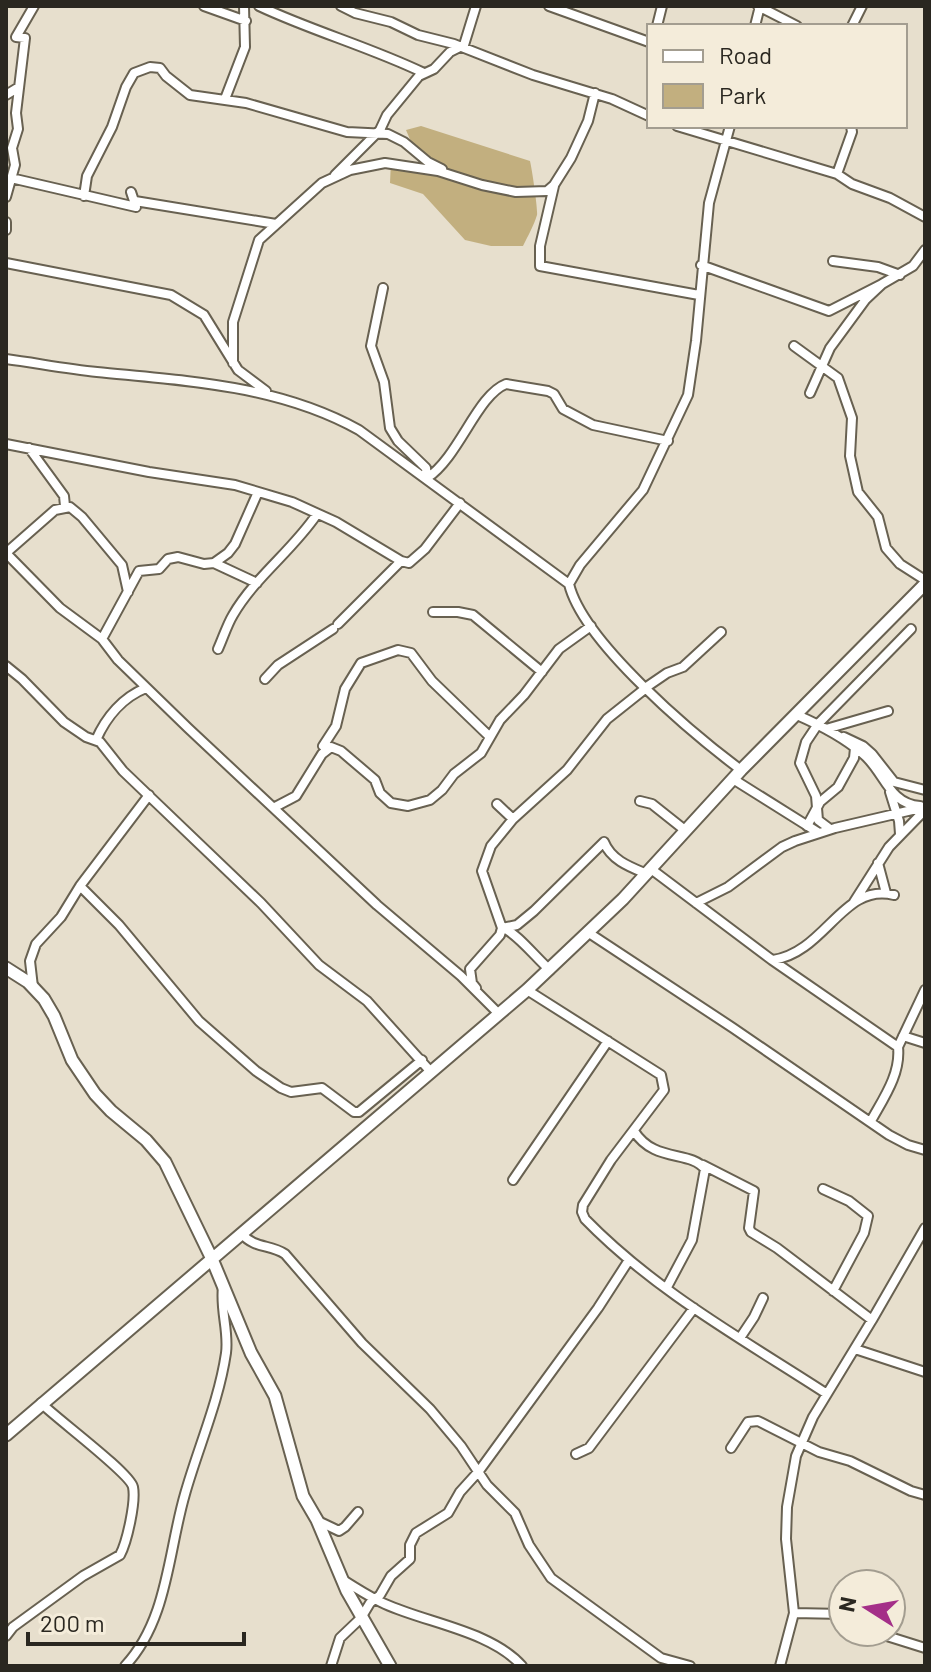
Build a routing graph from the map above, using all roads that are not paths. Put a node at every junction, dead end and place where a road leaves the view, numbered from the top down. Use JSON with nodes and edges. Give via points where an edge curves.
{"nodes":[{"id":1,"x":34,"y":6,"type":"edge"},
{"id":2,"x":204,"y":6,"type":"edge"},
{"id":3,"x":244,"y":6,"type":"edge"},
{"id":4,"x":259,"y":6,"type":"edge"},
{"id":5,"x":341,"y":6,"type":"edge"},
{"id":6,"x":476,"y":6,"type":"edge"},
{"id":7,"x":552,"y":6,"type":"edge"},
{"id":8,"x":760,"y":6,"type":"edge"},
{"id":9,"x":862,"y":6,"type":"edge"},
{"id":10,"x":246,"y":21,"type":"junction"},
{"id":11,"x":793,"y":24,"type":"edge"},
{"id":12,"x":853,"y":24,"type":"edge"},
{"id":13,"x":647,"y":41,"type":"edge"},
{"id":14,"x":461,"y":47,"type":"junction"},
{"id":15,"x":424,"y":73,"type":"junction"},
{"id":16,"x":19,"y":87,"type":"junction"},
{"id":17,"x":595,"y":93,"type":"junction"},
{"id":18,"x":6,"y":95,"type":"edge"},
{"id":19,"x":225,"y":99,"type":"junction"},
{"id":20,"x":647,"y":115,"type":"edge"},
{"id":21,"x":684,"y":128,"type":"edge"},
{"id":22,"x":729,"y":128,"type":"edge"},
{"id":23,"x":851,"y":128,"type":"edge"},
{"id":24,"x":377,"y":133,"type":"junction"},
{"id":25,"x":726,"y":140,"type":"junction"},
{"id":26,"x":446,"y":173,"type":"junction"},
{"id":27,"x":837,"y":174,"type":"junction"},
{"id":28,"x":334,"y":175,"type":"junction"},
{"id":29,"x":554,"y":185,"type":"junction"},
{"id":30,"x":8,"y":188,"type":"edge"},
{"id":31,"x":131,"y":192,"type":"dead end"},
{"id":32,"x":84,"y":196,"type":"junction"},
{"id":33,"x":135,"y":201,"type":"junction"},
{"id":34,"x":925,"y":217,"type":"edge"},
{"id":35,"x":6,"y":222,"type":"edge"},
{"id":36,"x":276,"y":224,"type":"junction"},
{"id":37,"x":6,"y":230,"type":"edge"},
{"id":38,"x":925,"y":250,"type":"edge"},
{"id":39,"x":833,"y":261,"type":"dead end"},
{"id":40,"x":6,"y":263,"type":"edge"},
{"id":41,"x":701,"y":265,"type":"junction"},
{"id":42,"x":900,"y":275,"type":"junction"},
{"id":43,"x":882,"y":284,"type":"junction"},
{"id":44,"x":383,"y":288,"type":"dead end"},
{"id":45,"x":699,"y":295,"type":"junction"},
{"id":46,"x":794,"y":346,"type":"dead end"},
{"id":47,"x":6,"y":359,"type":"edge"},
{"id":48,"x":233,"y":363,"type":"junction"},
{"id":49,"x":822,"y":365,"type":"junction"},
{"id":50,"x":810,"y":393,"type":"dead end"},
{"id":51,"x":272,"y":395,"type":"junction"},
{"id":52,"x":668,"y":441,"type":"junction"},
{"id":53,"x":6,"y":444,"type":"edge"},
{"id":54,"x":29,"y":448,"type":"junction"},
{"id":55,"x":427,"y":478,"type":"junction"},
{"id":56,"x":258,"y":492,"type":"junction"},
{"id":57,"x":460,"y":503,"type":"junction"},
{"id":58,"x":65,"y":506,"type":"junction"},
{"id":59,"x":317,"y":514,"type":"junction"},
{"id":60,"x":401,"y":561,"type":"junction"},
{"id":61,"x":214,"y":563,"type":"junction"},
{"id":62,"x":925,"y":582,"type":"edge"},
{"id":63,"x":257,"y":583,"type":"junction"},
{"id":64,"x":569,"y":584,"type":"junction"},
{"id":65,"x":128,"y":592,"type":"junction"},
{"id":66,"x":433,"y":612,"type":"dead end"},
{"id":67,"x":591,"y":626,"type":"junction"},
{"id":68,"x":911,"y":629,"type":"dead end"},
{"id":69,"x":721,"y":632,"type":"dead end"},
{"id":70,"x":102,"y":639,"type":"junction"},
{"id":71,"x":218,"y":649,"type":"dead end"},
{"id":72,"x":6,"y":666,"type":"edge"},
{"id":73,"x":542,"y":672,"type":"junction"},
{"id":74,"x":265,"y":679,"type":"dead end"},
{"id":75,"x":146,"y":688,"type":"junction"},
{"id":76,"x":646,"y":688,"type":"junction"},
{"id":77,"x":888,"y":711,"type":"dead end"},
{"id":78,"x":797,"y":715,"type":"junction"},
{"id":79,"x":825,"y":729,"type":"junction"},
{"id":80,"x":490,"y":737,"type":"junction"},
{"id":81,"x":96,"y":740,"type":"junction"},
{"id":82,"x":323,"y":746,"type":"dead end"},
{"id":83,"x":855,"y":748,"type":"junction"},
{"id":84,"x":737,"y":774,"type":"junction"},
{"id":85,"x":889,"y":789,"type":"junction"},
{"id":86,"x":925,"y":790,"type":"edge"},
{"id":87,"x":149,"y":795,"type":"junction"},
{"id":88,"x":640,"y":801,"type":"dead end"},
{"id":89,"x":497,"y":804,"type":"dead end"},
{"id":90,"x":817,"y":805,"type":"junction"},
{"id":91,"x":275,"y":807,"type":"junction"},
{"id":92,"x":925,"y":808,"type":"edge"},
{"id":93,"x":898,"y":815,"type":"junction"},
{"id":94,"x":513,"y":819,"type":"junction"},
{"id":95,"x":807,"y":826,"type":"junction"},
{"id":96,"x":830,"y":829,"type":"junction"},
{"id":97,"x":686,"y":831,"type":"junction"},
{"id":98,"x":819,"y":833,"type":"junction"},
{"id":99,"x":900,"y":834,"type":"junction"},
{"id":100,"x":878,"y":863,"type":"junction"},
{"id":101,"x":649,"y":872,"type":"junction"},
{"id":102,"x":80,"y":886,"type":"junction"},
{"id":103,"x":854,"y":902,"type":"junction"},
{"id":104,"x":696,"y":903,"type":"junction"},
{"id":105,"x":502,"y":928,"type":"junction"},
{"id":106,"x":589,"y":933,"type":"junction"},
{"id":107,"x":772,"y":960,"type":"junction"},
{"id":108,"x":6,"y":968,"type":"edge"},
{"id":109,"x":550,"y":970,"type":"junction"},
{"id":110,"x":33,"y":987,"type":"junction"},
{"id":111,"x":527,"y":990,"type":"junction"},
{"id":112,"x":925,"y":990,"type":"edge"},
{"id":113,"x":484,"y":998,"type":"junction"},
{"id":114,"x":499,"y":1014,"type":"junction"},
{"id":115,"x":903,"y":1036,"type":"junction"},
{"id":116,"x":608,"y":1041,"type":"junction"},
{"id":117,"x":925,"y":1043,"type":"edge"},
{"id":118,"x":898,"y":1047,"type":"junction"},
{"id":119,"x":422,"y":1060,"type":"junction"},
{"id":120,"x":431,"y":1072,"type":"junction"},
{"id":121,"x":871,"y":1121,"type":"junction"},
{"id":122,"x":634,"y":1131,"type":"junction"},
{"id":123,"x":925,"y":1150,"type":"edge"},
{"id":124,"x":703,"y":1165,"type":"junction"},
{"id":125,"x":513,"y":1180,"type":"dead end"},
{"id":126,"x":823,"y":1189,"type":"dead end"},
{"id":127,"x":924,"y":1231,"type":"edge"},
{"id":128,"x":242,"y":1234,"type":"junction"},
{"id":129,"x":212,"y":1259,"type":"junction"},
{"id":130,"x":629,"y":1260,"type":"junction"},
{"id":131,"x":223,"y":1287,"type":"junction"},
{"id":132,"x":667,"y":1287,"type":"junction"},
{"id":133,"x":833,"y":1291,"type":"junction"},
{"id":134,"x":763,"y":1298,"type":"dead end"},
{"id":135,"x":694,"y":1308,"type":"junction"},
{"id":136,"x":872,"y":1320,"type":"junction"},
{"id":137,"x":740,"y":1338,"type":"junction"},
{"id":138,"x":855,"y":1349,"type":"junction"},
{"id":139,"x":925,"y":1372,"type":"edge"},
{"id":140,"x":827,"y":1394,"type":"junction"},
{"id":141,"x":41,"y":1403,"type":"junction"},
{"id":142,"x":6,"y":1435,"type":"edge"},
{"id":143,"x":800,"y":1442,"type":"junction"},
{"id":144,"x":731,"y":1448,"type":"dead end"},
{"id":145,"x":576,"y":1454,"type":"dead end"},
{"id":146,"x":479,"y":1471,"type":"junction"},
{"id":147,"x":925,"y":1495,"type":"edge"},
{"id":148,"x":358,"y":1512,"type":"dead end"},
{"id":149,"x":317,"y":1520,"type":"junction"},
{"id":150,"x":341,"y":1578,"type":"junction"},
{"id":151,"x":375,"y":1599,"type":"junction"},
{"id":152,"x":794,"y":1613,"type":"junction"},
{"id":153,"x":827,"y":1614,"type":"edge"},
{"id":154,"x":361,"y":1618,"type":"junction"},
{"id":155,"x":6,"y":1636,"type":"edge"},
{"id":156,"x":125,"y":1666,"type":"edge"},
{"id":157,"x":331,"y":1666,"type":"edge"},
{"id":158,"x":390,"y":1666,"type":"edge"},
{"id":159,"x":522,"y":1666,"type":"edge"},
{"id":160,"x":690,"y":1666,"type":"edge"},
{"id":161,"x":780,"y":1666,"type":"edge"}],
"edges":[{"from":1,"to":16,"type":"street","via":[[16,37],[25,38]]},
{"from":2,"to":10,"type":"street"},
{"from":3,"to":10,"type":"street"},
{"from":4,"to":15,"type":"street"},
{"from":5,"to":14,"type":"street"},
{"from":6,"to":14,"type":"street"},
{"from":7,"to":13,"type":"street"},
{"from":8,"to":11,"type":"street"},
{"from":9,"to":12,"type":"street"},
{"from":10,"to":19,"type":"street","via":[[245,47]]},
{"from":14,"to":15,"type":"street"},
{"from":14,"to":17,"type":"street"},
{"from":15,"to":24,"type":"street"},
{"from":16,"to":18,"type":"street"},
{"from":16,"to":30,"type":"street","via":[[15,165]]},
{"from":17,"to":20,"type":"street"},
{"from":17,"to":29,"type":"street","via":[[588,121]]},
{"from":19,"to":24,"type":"street","via":[[347,132]]},
{"from":19,"to":32,"type":"street","via":[[184,93],[160,68],[134,73],[87,176]]},
{"from":21,"to":25,"type":"street"},
{"from":22,"to":25,"type":"street"},
{"from":23,"to":27,"type":"street"},
{"from":24,"to":26,"type":"street","via":[[397,137]]},
{"from":24,"to":28,"type":"street"},
{"from":25,"to":27,"type":"street"},
{"from":25,"to":41,"type":"street","via":[[709,203]]},
{"from":26,"to":28,"type":"street","via":[[381,163]]},
{"from":26,"to":29,"type":"street","via":[[516,192],[539,192]]},
{"from":27,"to":34,"type":"street"},
{"from":28,"to":36,"type":"street"},
{"from":29,"to":45,"type":"street","via":[[540,266]]},
{"from":30,"to":32,"type":"street"},
{"from":31,"to":33,"type":"street"},
{"from":32,"to":33,"type":"street","via":[[136,207]]},
{"from":33,"to":36,"type":"street"},
{"from":35,"to":37,"type":"street"},
{"from":36,"to":48,"type":"street","via":[[259,240],[233,322]]},
{"from":38,"to":42,"type":"street"},
{"from":39,"to":42,"type":"street"},
{"from":40,"to":48,"type":"street","via":[[171,295],[209,320]]},
{"from":41,"to":43,"type":"street","via":[[829,311]]},
{"from":41,"to":45,"type":"street"},
{"from":42,"to":43,"type":"street"},
{"from":43,"to":49,"type":"street"},
{"from":44,"to":55,"type":"street","via":[[371,346],[384,382],[390,428],[426,468]]},
{"from":45,"to":52,"type":"street","via":[[688,395]]},
{"from":46,"to":49,"type":"street"},
{"from":47,"to":51,"type":"street","via":[[181,378]]},
{"from":48,"to":51,"type":"street"},
{"from":49,"to":50,"type":"street"},
{"from":49,"to":62,"type":"street","via":[[838,378],[852,418],[850,456],[858,492],[878,517],[886,548]]},
{"from":51,"to":55,"type":"street","via":[[346,423]]},
{"from":52,"to":55,"type":"street","via":[[602,428],[563,409],[548,391],[506,384],[492,392],[450,456]]},
{"from":52,"to":64,"type":"street","via":[[643,490]]},
{"from":53,"to":54,"type":"street"},
{"from":54,"to":56,"type":"street"},
{"from":54,"to":58,"type":"street","via":[[64,496]]},
{"from":55,"to":57,"type":"street"},
{"from":56,"to":59,"type":"street"},
{"from":56,"to":61,"type":"street","via":[[235,544]]},
{"from":57,"to":60,"type":"street","via":[[425,549],[409,563]]},
{"from":57,"to":64,"type":"street"},
{"from":58,"to":65,"type":"street","via":[[78,511],[122,565]]},
{"from":58,"to":70,"type":"street","via":[[6,553],[60,608]]},
{"from":59,"to":60,"type":"street"},
{"from":59,"to":63,"type":"street"},
{"from":60,"to":74,"type":"street","via":[[336,627]]},
{"from":61,"to":63,"type":"street"},
{"from":61,"to":65,"type":"street","via":[[172,558],[159,569],[138,572]]},
{"from":62,"to":78,"type":"street"},
{"from":63,"to":71,"type":"street","via":[[234,614]]},
{"from":64,"to":67,"type":"street"},
{"from":65,"to":70,"type":"street"},
{"from":66,"to":73,"type":"street","via":[[473,615]]},
{"from":67,"to":73,"type":"street","via":[[559,649]]},
{"from":67,"to":76,"type":"street"},
{"from":68,"to":79,"type":"street"},
{"from":69,"to":76,"type":"street","via":[[683,667]]},
{"from":70,"to":75,"type":"street"},
{"from":72,"to":81,"type":"street","via":[[64,722]]},
{"from":73,"to":80,"type":"street"},
{"from":75,"to":81,"type":"street","via":[[125,699]]},
{"from":75,"to":91,"type":"street"},
{"from":76,"to":84,"type":"street"},
{"from":76,"to":94,"type":"street","via":[[607,719],[567,770]]},
{"from":77,"to":79,"type":"street"},
{"from":78,"to":79,"type":"street"},
{"from":78,"to":84,"type":"street"},
{"from":79,"to":83,"type":"street"},
{"from":79,"to":86,"type":"street","via":[[863,746],[894,782]]},
{"from":79,"to":90,"type":"street","via":[[801,752],[800,763]]},
{"from":80,"to":82,"type":"street","via":[[411,653],[398,650],[361,663],[342,694],[336,726]]},
{"from":80,"to":91,"type":"street","via":[[474,760],[430,800],[408,806],[391,803],[375,780],[331,747],[296,796]]},
{"from":81,"to":87,"type":"street"},
{"from":83,"to":85,"type":"street"},
{"from":83,"to":90,"type":"street","via":[[838,787]]},
{"from":84,"to":95,"type":"street"},
{"from":84,"to":97,"type":"street"},
{"from":85,"to":92,"type":"street","via":[[905,803]]},
{"from":85,"to":93,"type":"street"},
{"from":87,"to":102,"type":"street"},
{"from":87,"to":119,"type":"street","via":[[319,965],[367,1001]]},
{"from":88,"to":97,"type":"street","via":[[652,804]]},
{"from":89,"to":94,"type":"street"},
{"from":90,"to":95,"type":"street"},
{"from":90,"to":96,"type":"street","via":[[818,820]]},
{"from":91,"to":113,"type":"street"},
{"from":92,"to":93,"type":"street"},
{"from":92,"to":99,"type":"street"},
{"from":93,"to":96,"type":"street"},
{"from":93,"to":99,"type":"street"},
{"from":94,"to":105,"type":"street","via":[[491,846],[482,871]]},
{"from":95,"to":98,"type":"street"},
{"from":96,"to":98,"type":"street"},
{"from":97,"to":101,"type":"street"},
{"from":98,"to":104,"type":"street","via":[[782,847],[728,887]]},
{"from":99,"to":100,"type":"street"},
{"from":100,"to":103,"type":"street"},
{"from":100,"to":103,"type":"street","via":[[890,894],[876,893]]},
{"from":101,"to":104,"type":"street"},
{"from":101,"to":105,"type":"street","via":[[623,864],[604,842],[534,911],[517,925]]},
{"from":101,"to":106,"type":"street"},
{"from":102,"to":110,"type":"street","via":[[36,944],[30,961]]},
{"from":102,"to":119,"type":"street","via":[[199,1021],[281,1088],[322,1088],[359,1112]]},
{"from":103,"to":107,"type":"street","via":[[806,948]]},
{"from":104,"to":107,"type":"street"},
{"from":105,"to":109,"type":"street","via":[[512,931]]},
{"from":105,"to":113,"type":"street","via":[[470,969],[472,983]]},
{"from":106,"to":109,"type":"street"},
{"from":106,"to":121,"type":"street"},
{"from":107,"to":118,"type":"street"},
{"from":108,"to":110,"type":"street"},
{"from":109,"to":111,"type":"street"},
{"from":110,"to":129,"type":"street","via":[[50,1007],[72,1060],[95,1094],[165,1162]]},
{"from":111,"to":114,"type":"street"},
{"from":111,"to":116,"type":"street"},
{"from":112,"to":115,"type":"street"},
{"from":113,"to":114,"type":"street"},
{"from":114,"to":120,"type":"street"},
{"from":115,"to":117,"type":"street"},
{"from":115,"to":118,"type":"street"},
{"from":116,"to":122,"type":"street","via":[[661,1075],[664,1083]]},
{"from":116,"to":125,"type":"street"},
{"from":118,"to":121,"type":"street","via":[[895,1072]]},
{"from":119,"to":120,"type":"street"},
{"from":120,"to":128,"type":"street"},
{"from":121,"to":123,"type":"street","via":[[899,1141]]},
{"from":122,"to":124,"type":"street","via":[[656,1151]]},
{"from":122,"to":130,"type":"street","via":[[581,1210]]},
{"from":124,"to":132,"type":"street","via":[[692,1240]]},
{"from":124,"to":133,"type":"street","via":[[754,1191],[751,1232]]},
{"from":126,"to":133,"type":"street","via":[[868,1216]]},
{"from":127,"to":136,"type":"street"},
{"from":128,"to":129,"type":"street"},
{"from":128,"to":146,"type":"street","via":[[257,1246],[285,1254],[362,1343],[430,1409]]},
{"from":129,"to":131,"type":"street"},
{"from":129,"to":141,"type":"street"},
{"from":130,"to":132,"type":"street"},
{"from":130,"to":146,"type":"street"},
{"from":131,"to":149,"type":"street","via":[[275,1396],[303,1496]]},
{"from":131,"to":156,"type":"street","via":[[227,1342],[221,1377],[184,1498],[162,1596]]},
{"from":132,"to":135,"type":"street"},
{"from":133,"to":136,"type":"street"},
{"from":134,"to":137,"type":"street"},
{"from":135,"to":137,"type":"street"},
{"from":135,"to":145,"type":"street","via":[[589,1448]]},
{"from":136,"to":138,"type":"street"},
{"from":137,"to":140,"type":"street"},
{"from":138,"to":139,"type":"street"},
{"from":138,"to":140,"type":"street"},
{"from":140,"to":143,"type":"street"},
{"from":141,"to":142,"type":"street"},
{"from":141,"to":155,"type":"street","via":[[132,1484],[128,1531],[120,1555],[75,1581]]},
{"from":143,"to":144,"type":"street","via":[[751,1420]]},
{"from":143,"to":147,"type":"street"},
{"from":143,"to":152,"type":"street","via":[[787,1507]]},
{"from":146,"to":151,"type":"street","via":[[448,1513],[416,1533],[410,1559]]},
{"from":146,"to":160,"type":"street","via":[[515,1513],[551,1578],[661,1658]]},
{"from":148,"to":149,"type":"street","via":[[339,1531]]},
{"from":149,"to":150,"type":"street"},
{"from":150,"to":151,"type":"street"},
{"from":150,"to":154,"type":"street"},
{"from":151,"to":154,"type":"street"},
{"from":151,"to":159,"type":"street","via":[[508,1652]]},
{"from":152,"to":153,"type":"street"},
{"from":152,"to":161,"type":"street"},
{"from":154,"to":157,"type":"street","via":[[340,1638]]},
{"from":154,"to":158,"type":"street"}]}
